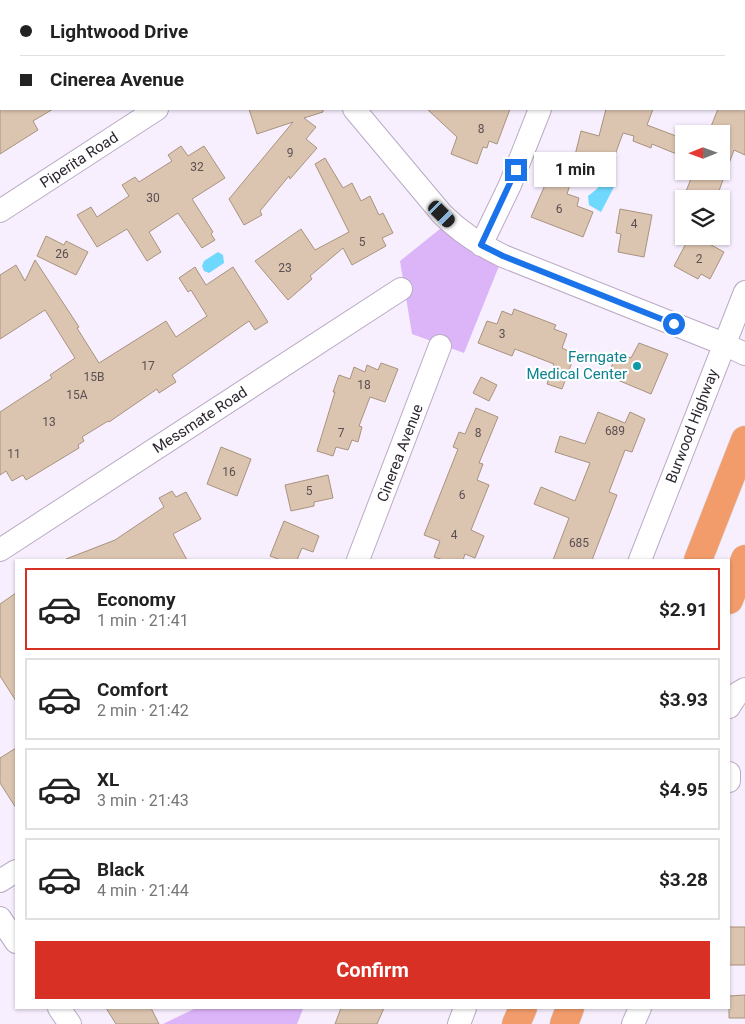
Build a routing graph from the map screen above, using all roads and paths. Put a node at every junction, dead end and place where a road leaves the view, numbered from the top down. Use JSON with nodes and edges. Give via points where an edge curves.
{"nodes":[{"id":1,"x":155,"y":110,"type":"edge"},
{"id":2,"x":355,"y":110,"type":"edge"},
{"id":3,"x":540,"y":110,"type":"edge"},
{"id":4,"x":0,"y":211,"type":"edge"},
{"id":5,"x":481,"y":245,"type":"junction"},
{"id":6,"x":401,"y":289,"type":"dead end"},
{"id":7,"x":745,"y":292,"type":"edge"},
{"id":8,"x":724,"y":344,"type":"junction"},
{"id":9,"x":440,"y":346,"type":"dead end"},
{"id":10,"x":745,"y":354,"type":"edge"},
{"id":11,"x":745,"y":440,"type":"edge"},
{"id":12,"x":0,"y":550,"type":"edge"},
{"id":13,"x":358,"y":559,"type":"edge"},
{"id":14,"x":640,"y":559,"type":"edge"},
{"id":15,"x":698,"y":559,"type":"edge"},
{"id":16,"x":745,"y":559,"type":"edge"},
{"id":17,"x":730,"y":597,"type":"edge"},
{"id":18,"x":745,"y":689,"type":"edge"},
{"id":19,"x":730,"y":705,"type":"edge"},
{"id":20,"x":15,"y":872,"type":"edge"},
{"id":21,"x":0,"y":881,"type":"edge"},
{"id":22,"x":0,"y":918,"type":"edge"},
{"id":23,"x":15,"y":940,"type":"edge"},
{"id":24,"x":60,"y":1009,"type":"edge"},
{"id":25,"x":465,"y":1009,"type":"edge"},
{"id":26,"x":523,"y":1009,"type":"edge"},
{"id":27,"x":570,"y":1009,"type":"edge"},
{"id":28,"x":640,"y":1009,"type":"edge"},
{"id":29,"x":70,"y":1024,"type":"edge"},
{"id":30,"x":459,"y":1024,"type":"edge"},
{"id":31,"x":516,"y":1024,"type":"edge"},
{"id":32,"x":564,"y":1024,"type":"edge"},
{"id":33,"x":633,"y":1024,"type":"edge"}],
"edges":[{"from":1,"to":4,"type":"street","name":"Piperita Road"},
{"from":2,"to":5,"type":"street","via":[[442,214]]},
{"from":3,"to":5,"type":"street","via":[[510,185]]},
{"from":5,"to":8,"type":"street"},
{"from":6,"to":12,"type":"street","name":"Messmate Road"},
{"from":7,"to":8,"type":"street","name":"Burwood Highway"},
{"from":8,"to":10,"type":"street"},
{"from":8,"to":14,"type":"street","name":"Burwood Highway"},
{"from":9,"to":13,"type":"street","name":"Cinerea Avenue"},
{"from":11,"to":15,"type":"highway"},
{"from":16,"to":17,"type":"highway"},
{"from":18,"to":19,"type":"street"},
{"from":20,"to":21,"type":"street"},
{"from":22,"to":23,"type":"street"},
{"from":24,"to":29,"type":"street"},
{"from":25,"to":30,"type":"street"},
{"from":26,"to":31,"type":"highway"},
{"from":27,"to":32,"type":"highway"},
{"from":28,"to":33,"type":"street"}]}
